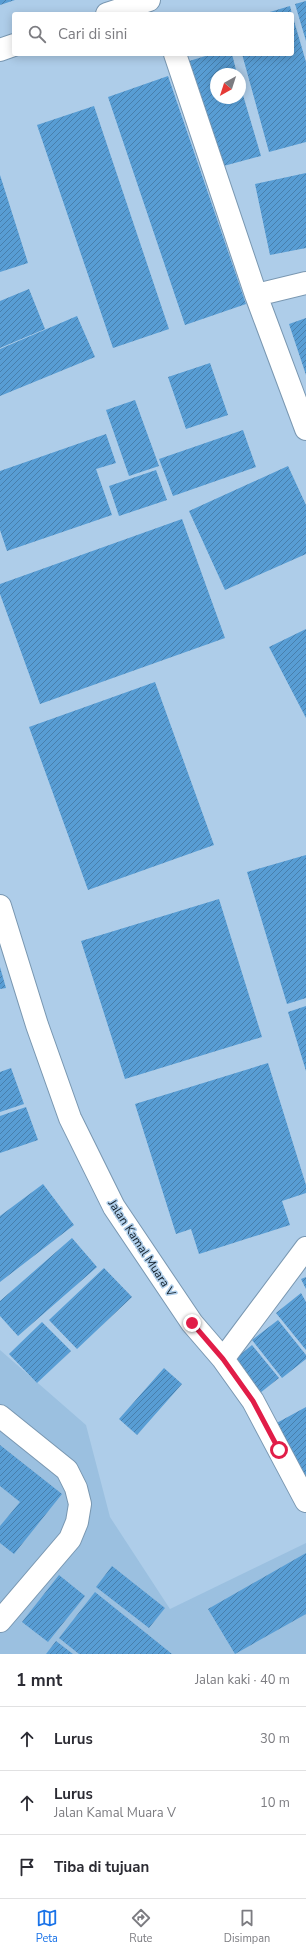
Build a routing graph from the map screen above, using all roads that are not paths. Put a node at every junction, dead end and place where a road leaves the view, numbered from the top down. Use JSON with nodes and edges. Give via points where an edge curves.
{"nodes":[{"id":1,"x":149,"y":0,"type":"edge"},
{"id":2,"x":156,"y":0,"type":"edge"},
{"id":3,"x":113,"y":12,"type":"edge"},
{"id":4,"x":161,"y":12,"type":"edge"},
{"id":5,"x":12,"y":46,"type":"edge"},
{"id":6,"x":0,"y":50,"type":"edge"},
{"id":7,"x":176,"y":56,"type":"edge"},
{"id":8,"x":306,"y":283,"type":"edge"},
{"id":9,"x":256,"y":295,"type":"junction"},
{"id":10,"x":306,"y":429,"type":"edge"},
{"id":11,"x":0,"y":906,"type":"edge"},
{"id":12,"x":306,"y":1248,"type":"edge"},
{"id":13,"x":223,"y":1359,"type":"junction"},
{"id":14,"x":0,"y":1416,"type":"edge"},
{"id":15,"x":306,"y":1501,"type":"edge"},
{"id":16,"x":0,"y":1621,"type":"edge"}],
"edges":[{"from":1,"to":3,"type":"street"},
{"from":2,"to":4,"type":"street"},
{"from":5,"to":6,"type":"street"},
{"from":7,"to":9,"type":"street"},
{"from":8,"to":9,"type":"street"},
{"from":9,"to":10,"type":"street"},
{"from":11,"to":13,"type":"street","name":"Jalan Kamal Muara V","via":[[37,1025],[70,1118],[114,1207],[192,1323]]},
{"from":12,"to":13,"type":"street"},
{"from":13,"to":15,"type":"street","name":"Jalan Kamal Muara V","via":[[253,1401]]},
{"from":14,"to":16,"type":"street","via":[[67,1470],[80,1504],[77,1522],[70,1538]]}]}
